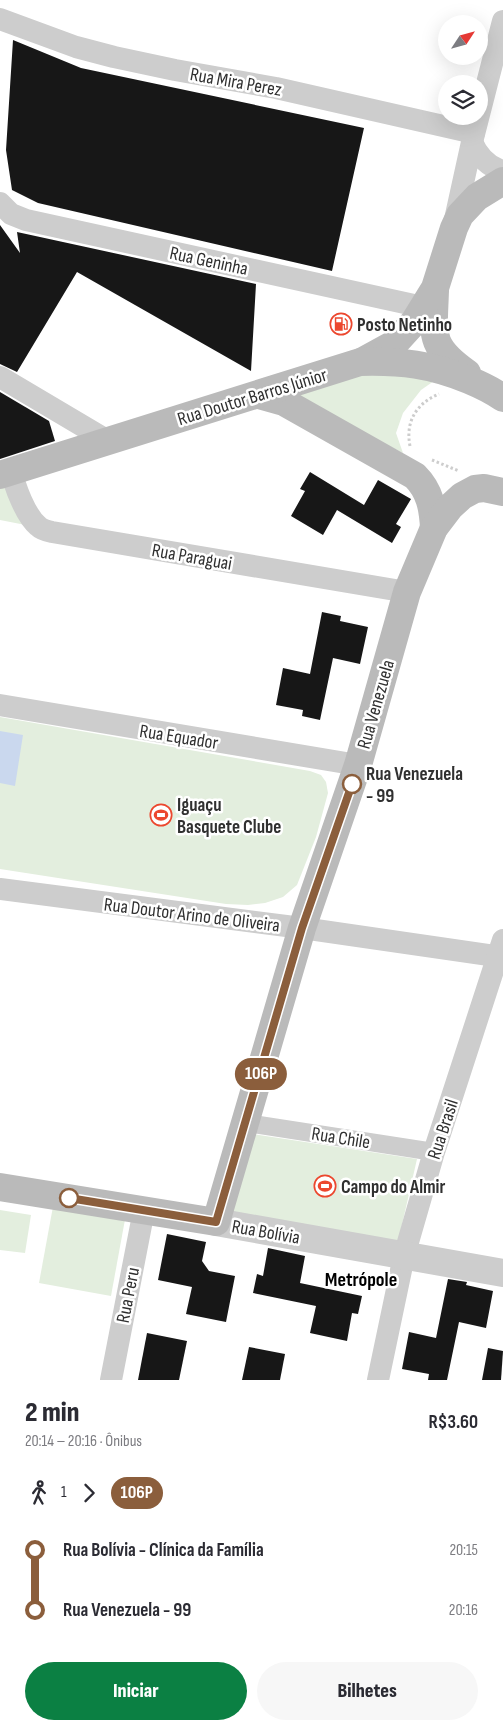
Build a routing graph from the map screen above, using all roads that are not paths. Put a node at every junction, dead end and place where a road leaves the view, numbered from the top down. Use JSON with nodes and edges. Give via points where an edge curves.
{"nodes":[{"id":1,"x":0,"y":19,"type":"edge"},
{"id":2,"x":503,"y":21,"type":"edge"},
{"id":3,"x":473,"y":138,"type":"junction"},
{"id":4,"x":503,"y":171,"type":"edge"},
{"id":5,"x":503,"y":181,"type":"edge"},
{"id":6,"x":0,"y":203,"type":"edge"},
{"id":7,"x":454,"y":228,"type":"junction"},
{"id":8,"x":429,"y":298,"type":"junction"},
{"id":9,"x":360,"y":362,"type":"junction"},
{"id":10,"x":0,"y":377,"type":"edge"},
{"id":11,"x":498,"y":394,"type":"edge"},
{"id":12,"x":259,"y":395,"type":"junction"},
{"id":13,"x":108,"y":441,"type":"junction"},
{"id":14,"x":6,"y":473,"type":"edge"},
{"id":15,"x":503,"y":492,"type":"edge"},
{"id":16,"x":434,"y":528,"type":"junction"},
{"id":17,"x":407,"y":592,"type":"junction"},
{"id":18,"x":0,"y":706,"type":"edge"},
{"id":19,"x":358,"y":766,"type":"junction"},
{"id":20,"x":0,"y":889,"type":"edge"},
{"id":21,"x":302,"y":928,"type":"junction"},
{"id":22,"x":501,"y":951,"type":"edge"},
{"id":23,"x":247,"y":1123,"type":"junction"},
{"id":24,"x":434,"y":1152,"type":"junction"},
{"id":25,"x":0,"y":1187,"type":"edge"},
{"id":26,"x":144,"y":1210,"type":"junction"},
{"id":27,"x":216,"y":1222,"type":"junction"},
{"id":28,"x":404,"y":1256,"type":"junction"},
{"id":29,"x":503,"y":1273,"type":"edge"},
{"id":30,"x":111,"y":1380,"type":"edge"},
{"id":31,"x":378,"y":1380,"type":"edge"}],
"edges":[{"from":1,"to":3,"type":"street","name":"Rua Mira Perez","via":[[76,47],[114,57],[276,88]]},
{"from":2,"to":3,"type":"street"},
{"from":3,"to":4,"type":"street","via":[[476,150],[486,161]]},
{"from":3,"to":7,"type":"street"},
{"from":5,"to":7,"type":"main road","via":[[471,203]]},
{"from":6,"to":8,"type":"street","name":"Rua Geninha","via":[[11,214],[26,220]]},
{"from":7,"to":8,"type":"main road"},
{"from":8,"to":9,"type":"main road","via":[[394,344]]},
{"from":8,"to":11,"type":"main road","via":[[434,332],[442,351],[450,361]]},
{"from":9,"to":11,"type":"main road","name":"Rua Doutor Barros Júnior","via":[[432,366]]},
{"from":9,"to":12,"type":"main road","name":"Rua Doutor Barros Júnior"},
{"from":10,"to":13,"type":"street"},
{"from":12,"to":13,"type":"main road","name":"Rua Doutor Barros Júnior"},
{"from":12,"to":16,"type":"main road","via":[[284,402],[415,476],[430,498]]},
{"from":13,"to":14,"type":"main road","name":"Rua Doutor Barros Júnior"},
{"from":14,"to":17,"type":"street","name":"Rua Paraguai","via":[[32,520],[52,532]]},
{"from":15,"to":16,"type":"main road","name":"Rua Venezuela","via":[[480,488],[470,492],[457,501]]},
{"from":16,"to":17,"type":"main road","name":"Rua Venezuela"},
{"from":17,"to":19,"type":"main road","name":"Rua Venezuela"},
{"from":18,"to":19,"type":"street","name":"Rua Equador"},
{"from":19,"to":21,"type":"main road","name":"Rua Venezuela"},
{"from":20,"to":21,"type":"street","name":"Rua Doutor Arino de Oliveira"},
{"from":21,"to":22,"type":"street","name":"Rua Doutor Arino de Oliveira"},
{"from":21,"to":23,"type":"main road","name":"Rua Venezuela"},
{"from":22,"to":24,"type":"street","name":"Rua Brasil"},
{"from":23,"to":24,"type":"street","name":"Rua Chile"},
{"from":23,"to":27,"type":"main road","name":"Rua Venezuela"},
{"from":24,"to":28,"type":"street","name":"Rua Brasil"},
{"from":25,"to":26,"type":"main road","name":"Rua Bolívia"},
{"from":26,"to":27,"type":"main road","name":"Rua Bolívia"},
{"from":26,"to":30,"type":"street","name":"Rua Peru"},
{"from":27,"to":28,"type":"street","name":"Rua Bolívia"},
{"from":28,"to":29,"type":"street","name":"Rua Bolívia"},
{"from":28,"to":31,"type":"street","name":"Rua Brasil"}]}
